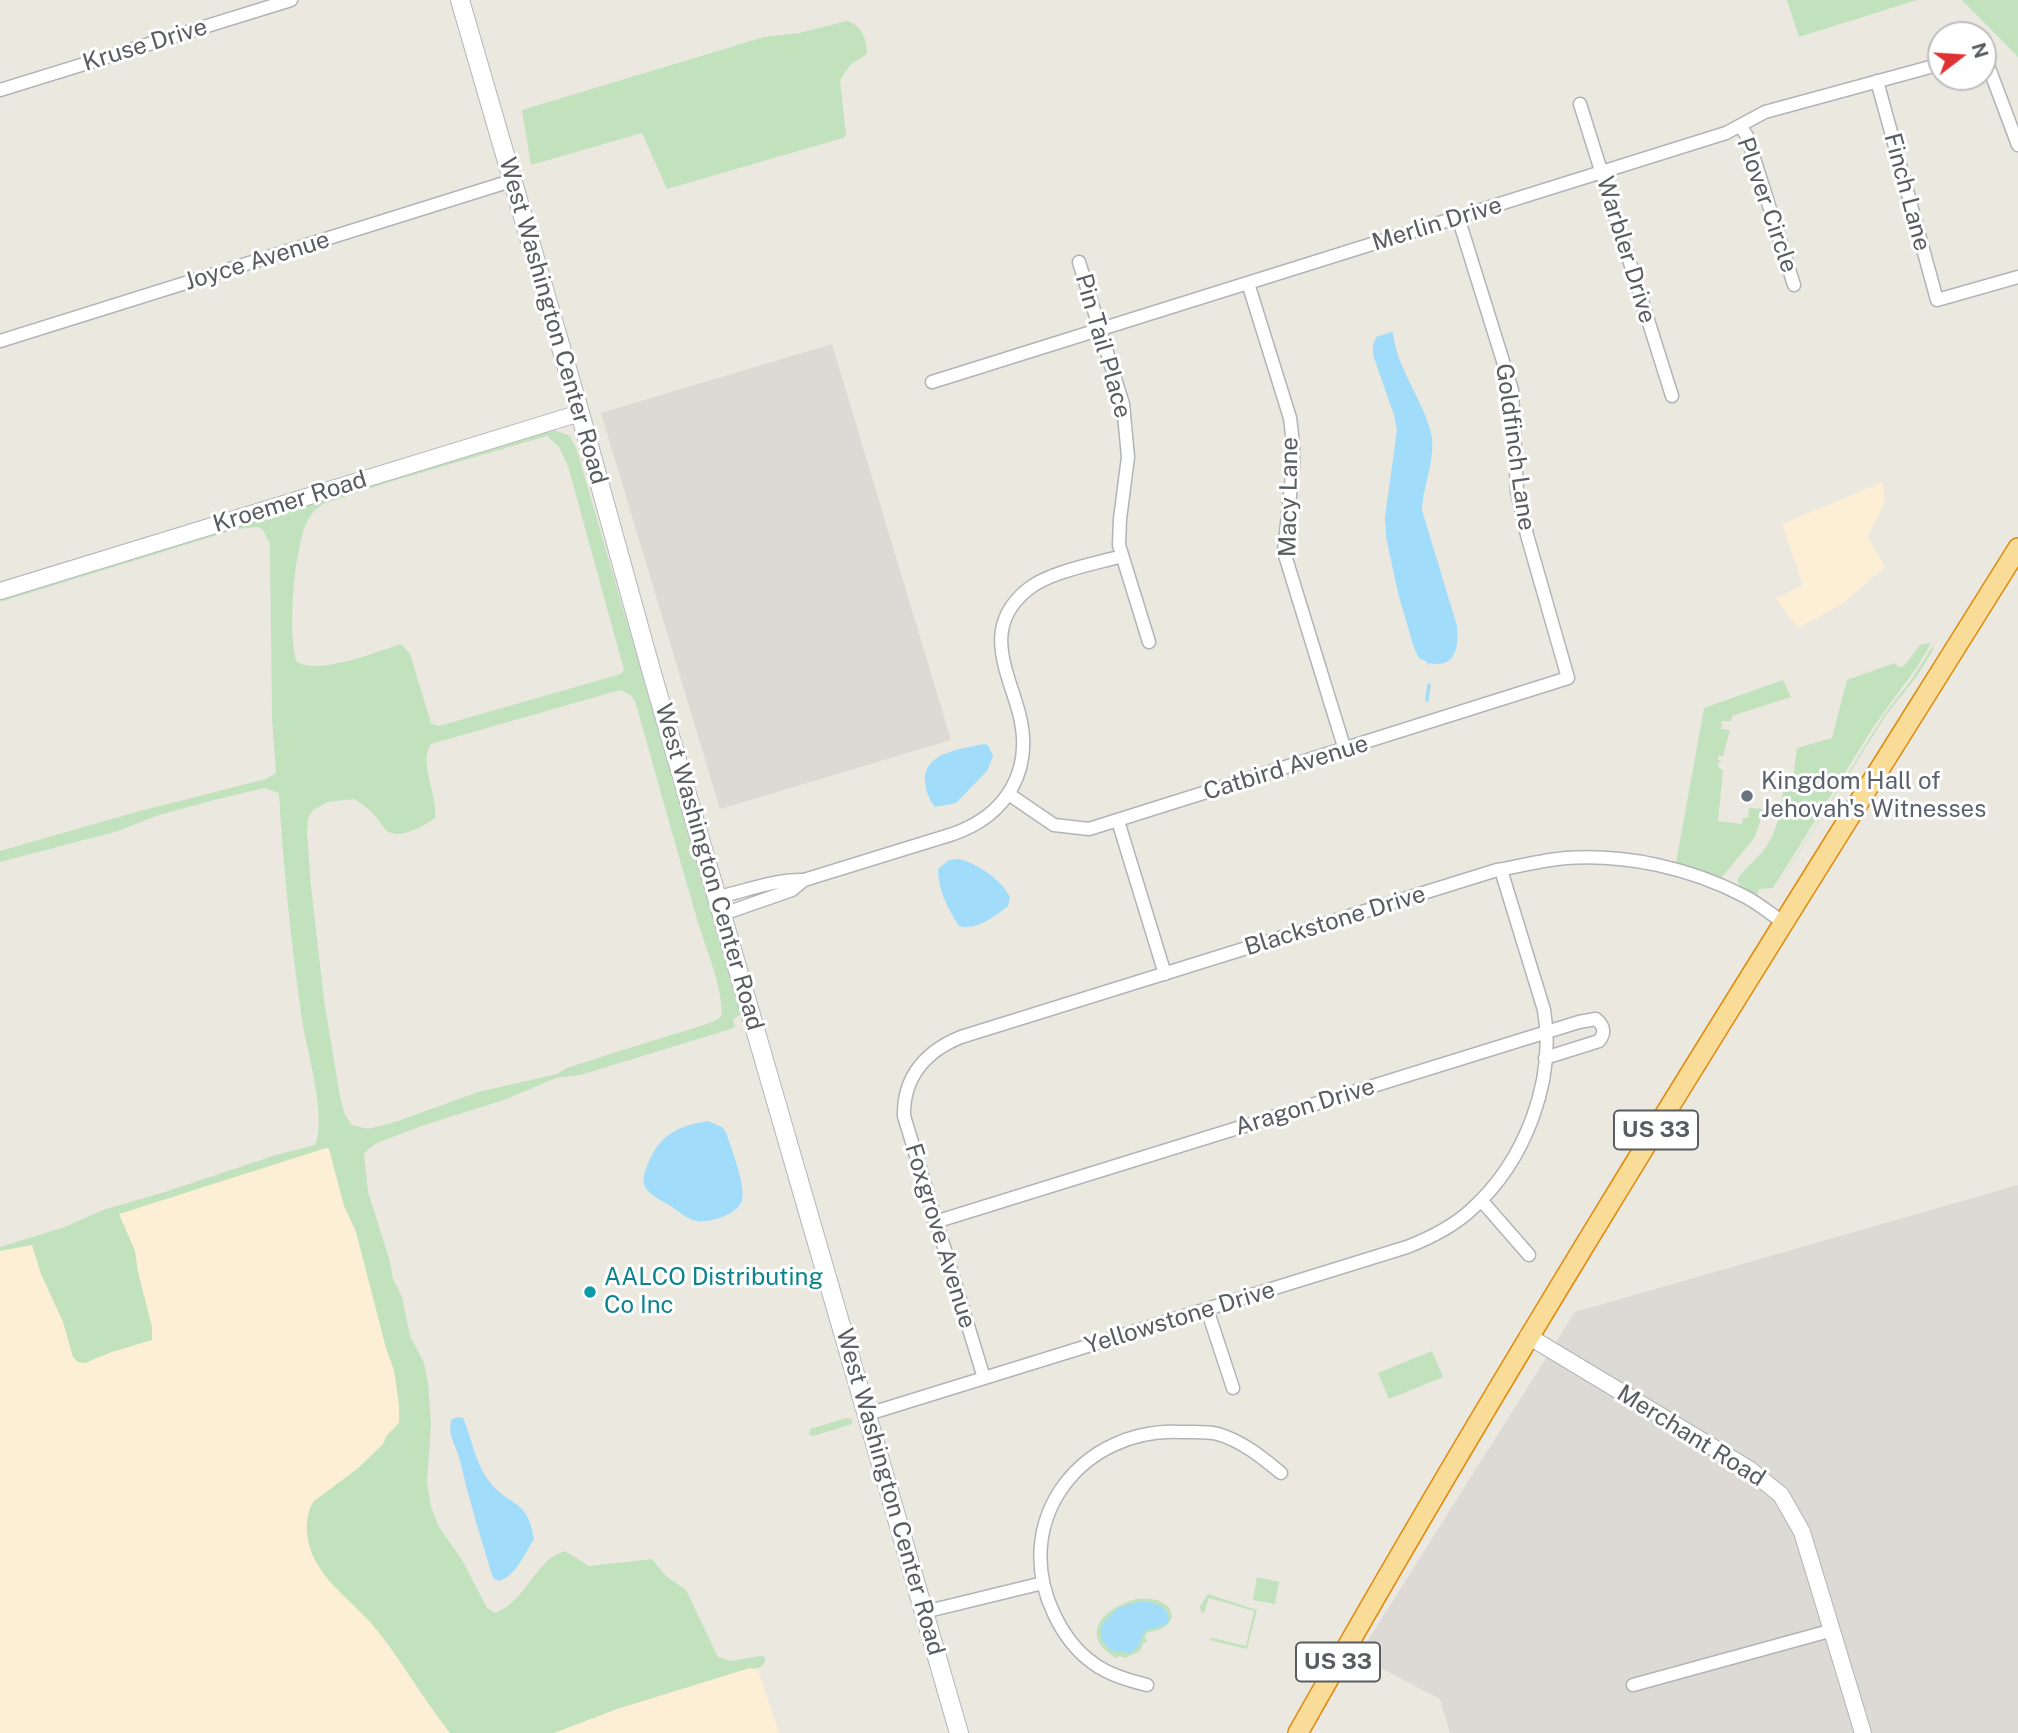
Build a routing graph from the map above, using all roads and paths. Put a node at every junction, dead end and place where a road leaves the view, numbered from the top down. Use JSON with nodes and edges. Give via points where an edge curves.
{"nodes":[{"id":1,"x":290,"y":0,"type":"edge"},
{"id":2,"x":460,"y":0,"type":"edge"},
{"id":3,"x":1927,"y":68,"type":"edge"},
{"id":4,"x":1877,"y":81,"type":"junction"},
{"id":5,"x":1997,"y":89,"type":"edge"},
{"id":6,"x":0,"y":90,"type":"edge"},
{"id":7,"x":1580,"y":104,"type":"dead end"},
{"id":8,"x":1740,"y":126,"type":"junction"},
{"id":9,"x":2018,"y":145,"type":"edge"},
{"id":10,"x":1602,"y":172,"type":"junction"},
{"id":11,"x":513,"y":180,"type":"junction"},
{"id":12,"x":1458,"y":217,"type":"junction"},
{"id":13,"x":1079,"y":262,"type":"dead end"},
{"id":14,"x":2018,"y":278,"type":"edge"},
{"id":15,"x":1248,"y":283,"type":"junction"},
{"id":16,"x":1794,"y":285,"type":"dead end"},
{"id":17,"x":1100,"y":328,"type":"junction"},
{"id":18,"x":0,"y":341,"type":"edge"},
{"id":19,"x":932,"y":382,"type":"dead end"},
{"id":20,"x":1672,"y":396,"type":"dead end"},
{"id":21,"x":580,"y":413,"type":"junction"},
{"id":22,"x":2018,"y":548,"type":"edge"},
{"id":23,"x":1122,"y":556,"type":"junction"},
{"id":24,"x":0,"y":591,"type":"edge"},
{"id":25,"x":1149,"y":642,"type":"dead end"},
{"id":26,"x":1568,"y":678,"type":"joint"},
{"id":27,"x":1345,"y":750,"type":"junction"},
{"id":28,"x":1010,"y":795,"type":"junction"},
{"id":29,"x":1118,"y":821,"type":"junction"},
{"id":30,"x":1501,"y":870,"type":"junction"},
{"id":31,"x":721,"y":906,"type":"junction"},
{"id":32,"x":1784,"y":923,"type":"junction"},
{"id":33,"x":1165,"y":974,"type":"junction"},
{"id":34,"x":1546,"y":1032,"type":"junction"},
{"id":35,"x":1545,"y":1058,"type":"junction"},
{"id":36,"x":906,"y":1092,"type":"joint"},
{"id":37,"x":1481,"y":1200,"type":"junction"},
{"id":38,"x":935,"y":1222,"type":"junction"},
{"id":39,"x":1529,"y":1255,"type":"dead end"},
{"id":40,"x":1208,"y":1309,"type":"junction"},
{"id":41,"x":1528,"y":1336,"type":"junction"},
{"id":42,"x":984,"y":1378,"type":"junction"},
{"id":43,"x":1233,"y":1388,"type":"dead end"},
{"id":44,"x":868,"y":1414,"type":"junction"},
{"id":45,"x":1282,"y":1473,"type":"dead end"},
{"id":46,"x":1042,"y":1583,"type":"junction"},
{"id":47,"x":925,"y":1612,"type":"junction"},
{"id":48,"x":1833,"y":1630,"type":"junction"},
{"id":49,"x":1147,"y":1685,"type":"dead end"},
{"id":50,"x":1633,"y":1685,"type":"dead end"},
{"id":51,"x":959,"y":1733,"type":"edge"},
{"id":52,"x":1298,"y":1733,"type":"edge"},
{"id":53,"x":1863,"y":1733,"type":"edge"}],
"edges":[{"from":1,"to":6,"type":"street","name":"Kruse Drive"},
{"from":2,"to":11,"type":"main road","name":"West Washington Center Road"},
{"from":3,"to":4,"type":"street","name":"Merlin Drive"},
{"from":4,"to":8,"type":"street","name":"Merlin Drive","via":[[1765,112]]},
{"from":4,"to":14,"type":"street","name":"Finch Lane","via":[[1939,301]]},
{"from":5,"to":9,"type":"street"},
{"from":7,"to":10,"type":"street","name":"Warbler Drive"},
{"from":8,"to":10,"type":"street","name":"Merlin Drive"},
{"from":8,"to":16,"type":"street","name":"Plover Circle"},
{"from":10,"to":12,"type":"street","name":"Merlin Drive"},
{"from":10,"to":20,"type":"street","name":"Warbler Drive"},
{"from":11,"to":18,"type":"street","name":"Joyce Avenue"},
{"from":11,"to":21,"type":"main road","name":"West Washington Center Road"},
{"from":12,"to":15,"type":"street","name":"Merlin Drive"},
{"from":12,"to":26,"type":"street","name":"Goldfinch Lane","via":[[1512,390],[1517,491]]},
{"from":13,"to":17,"type":"street","name":"Pin Tail Place"},
{"from":15,"to":17,"type":"street","name":"Merlin Drive"},
{"from":15,"to":27,"type":"street","name":"Macy Lane","via":[[1284,395],[1293,443],[1283,552]]},
{"from":17,"to":19,"type":"street","name":"Merlin Drive"},
{"from":17,"to":23,"type":"street","name":"Pin Tail Place","via":[[1122,397],[1128,438],[1119,532]]},
{"from":21,"to":24,"type":"street","name":"Kroemer Road"},
{"from":21,"to":31,"type":"main road","name":"West Washington Center Road"},
{"from":22,"to":32,"type":"highway","number":"US 33"},
{"from":23,"to":25,"type":"street","name":"Pin Tail Place"},
{"from":23,"to":28,"type":"street","via":[[1037,583],[1020,597],[1006,620],[1001,656],[1019,713],[1023,749]]},
{"from":26,"to":27,"type":"street","name":"Catbird Avenue"},
{"from":27,"to":29,"type":"street","name":"Catbird Avenue"},
{"from":28,"to":29,"type":"street","name":"Catbird Avenue","via":[[1064,828],[1089,829]]},
{"from":28,"to":31,"type":"street","via":[[965,830],[804,880],[769,884]]},
{"from":29,"to":33,"type":"street"},
{"from":30,"to":32,"type":"street","name":"Blackstone Drive","via":[[1566,858],[1637,861],[1674,869],[1743,895]]},
{"from":30,"to":33,"type":"street","name":"Blackstone Drive"},
{"from":30,"to":34,"type":"street","name":"Yellowstone Drive","via":[[1542,1000]]},
{"from":31,"to":44,"type":"main road","name":"West Washington Center Road"},
{"from":32,"to":41,"type":"highway","number":"US 33"},
{"from":33,"to":36,"type":"street","name":"Blackstone Drive","via":[[947,1042],[926,1057]]},
{"from":34,"to":35,"type":"street","name":"Yellowstone Drive"},
{"from":34,"to":35,"type":"street","name":"Aragon Drive","via":[[1590,1019],[1600,1022],[1604,1032],[1595,1043]]},
{"from":34,"to":38,"type":"street","name":"Aragon Drive"},
{"from":35,"to":37,"type":"street","name":"Yellowstone Drive","via":[[1538,1101],[1521,1147]]},
{"from":36,"to":38,"type":"street","name":"Foxgrove Avenue","via":[[904,1116]]},
{"from":37,"to":39,"type":"street"},
{"from":37,"to":40,"type":"street","name":"Yellowstone Drive","via":[[1459,1219],[1415,1244]]},
{"from":38,"to":42,"type":"street","name":"Foxgrove Avenue"},
{"from":40,"to":42,"type":"street","name":"Yellowstone Drive"},
{"from":40,"to":43,"type":"street"},
{"from":41,"to":48,"type":"street","name":"Merchant Road","via":[[1749,1469],[1781,1495],[1802,1532]]},
{"from":41,"to":52,"type":"highway","number":"US 33"},
{"from":42,"to":44,"type":"street","name":"Yellowstone Drive"},
{"from":44,"to":47,"type":"main road","name":"West Washington Center Road"},
{"from":45,"to":46,"type":"street","via":[[1252,1450],[1218,1434],[1146,1434],[1102,1450],[1057,1493],[1042,1533]]},
{"from":46,"to":47,"type":"street"},
{"from":46,"to":49,"type":"street","via":[[1058,1623],[1074,1646],[1120,1677]]},
{"from":47,"to":51,"type":"main road","name":"West Washington Center Road"},
{"from":48,"to":50,"type":"street"},
{"from":48,"to":53,"type":"street","name":"Merchant Road"}]}
